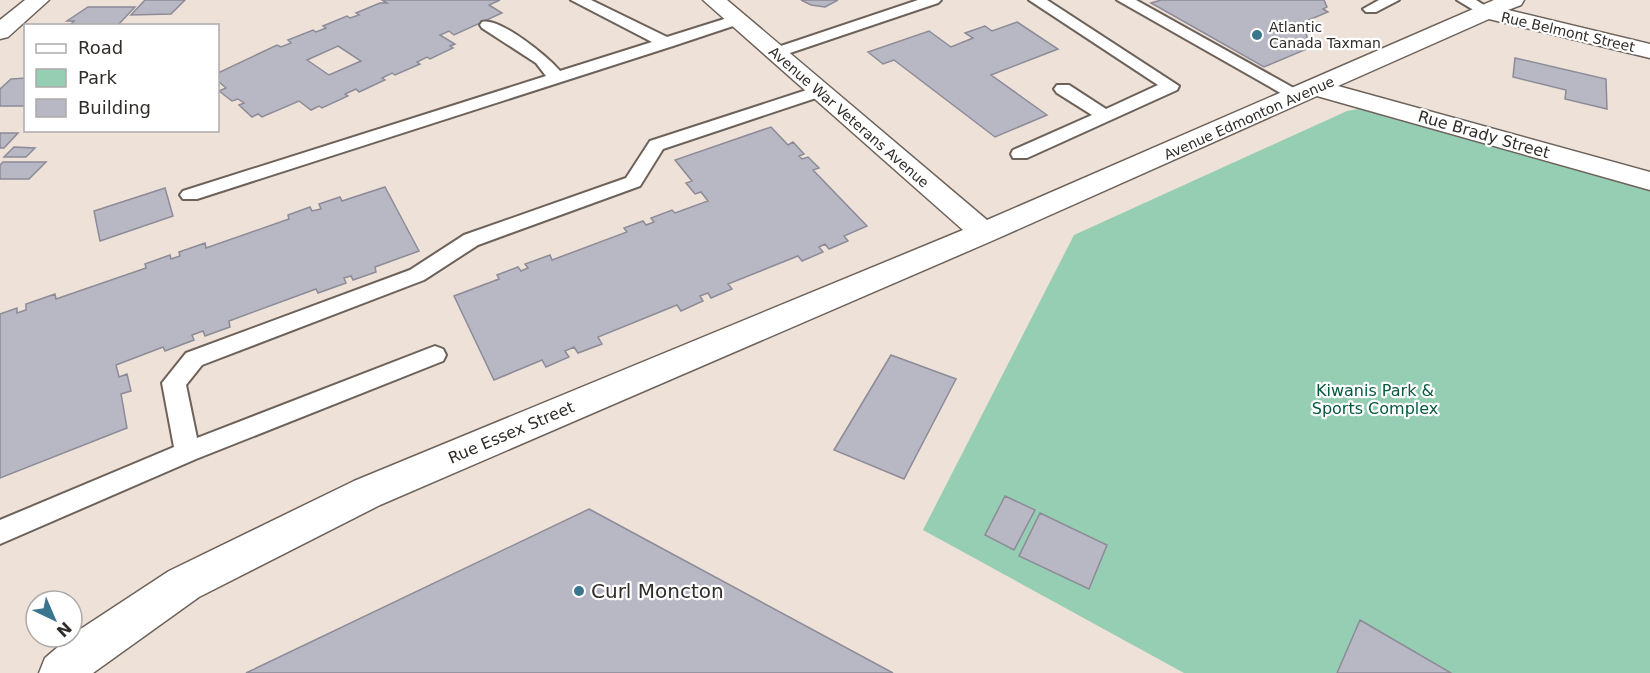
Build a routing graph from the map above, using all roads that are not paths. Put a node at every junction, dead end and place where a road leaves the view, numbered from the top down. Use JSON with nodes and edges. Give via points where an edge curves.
{"nodes":[{"id":1,"x":38,"y":0,"type":"edge"},
{"id":2,"x":579,"y":0,"type":"edge"},
{"id":3,"x":714,"y":0,"type":"edge"},
{"id":4,"x":933,"y":0,"type":"edge"},
{"id":5,"x":1037,"y":0,"type":"edge"},
{"id":6,"x":1125,"y":0,"type":"edge"},
{"id":7,"x":1391,"y":0,"type":"edge"},
{"id":8,"x":1465,"y":0,"type":"edge"},
{"id":9,"x":1514,"y":0,"type":"edge"},
{"id":10,"x":1371,"y":9,"type":"dead end"},
{"id":11,"x":1487,"y":12,"type":"junction"},
{"id":12,"x":737,"y":20,"type":"junction"},
{"id":13,"x":488,"y":25,"type":"dead end"},
{"id":14,"x":0,"y":32,"type":"edge"},
{"id":15,"x":667,"y":43,"type":"junction"},
{"id":16,"x":1650,"y":51,"type":"edge"},
{"id":17,"x":775,"y":53,"type":"junction"},
{"id":18,"x":557,"y":78,"type":"junction"},
{"id":19,"x":1063,"y":89,"type":"dead end"},
{"id":20,"x":819,"y":91,"type":"junction"},
{"id":21,"x":1308,"y":92,"type":"junction"},
{"id":22,"x":1105,"y":116,"type":"junction"},
{"id":23,"x":1020,"y":154,"type":"dead end"},
{"id":24,"x":1650,"y":181,"type":"edge"},
{"id":25,"x":190,"y":195,"type":"dead end"},
{"id":26,"x":984,"y":233,"type":"junction"},
{"id":27,"x":435,"y":355,"type":"dead end"},
{"id":28,"x":187,"y":452,"type":"junction"},
{"id":29,"x":0,"y":532,"type":"edge"},
{"id":30,"x":61,"y":673,"type":"edge"}],
"edges":[{"from":1,"to":14,"type":"street"},
{"from":2,"to":15,"type":"lane"},
{"from":3,"to":12,"type":"street","name":"Avenue War Veterans Avenue"},
{"from":4,"to":17,"type":"lane"},
{"from":5,"to":22,"type":"lane","via":[[1171,86]]},
{"from":6,"to":21,"type":"lane"},
{"from":7,"to":10,"type":"lane"},
{"from":8,"to":11,"type":"lane"},
{"from":9,"to":11,"type":"street","name":"Avenue Edmonton Avenue"},
{"from":11,"to":16,"type":"street","name":"Rue Belmont Street"},
{"from":11,"to":21,"type":"street","name":"Avenue Edmonton Avenue"},
{"from":12,"to":15,"type":"lane"},
{"from":12,"to":17,"type":"street","name":"Avenue War Veterans Avenue"},
{"from":13,"to":18,"type":"lane","via":[[542,60]]},
{"from":15,"to":18,"type":"lane"},
{"from":17,"to":20,"type":"street","name":"Avenue War Veterans Avenue"},
{"from":18,"to":25,"type":"lane"},
{"from":19,"to":22,"type":"lane"},
{"from":20,"to":26,"type":"street","name":"Avenue War Veterans Avenue"},
{"from":20,"to":28,"type":"lane","via":[[656,145],[633,182],[471,240],[417,275],[194,359],[174,383]]},
{"from":21,"to":24,"type":"street","name":"Rue Brady Street"},
{"from":21,"to":26,"type":"street","name":"Avenue Edmonton Avenue"},
{"from":22,"to":23,"type":"lane"},
{"from":26,"to":30,"type":"street","name":"Rue Essex Street","via":[[367,493],[184,584],[88,649]]},
{"from":27,"to":28,"type":"lane"},
{"from":28,"to":29,"type":"lane"}]}
